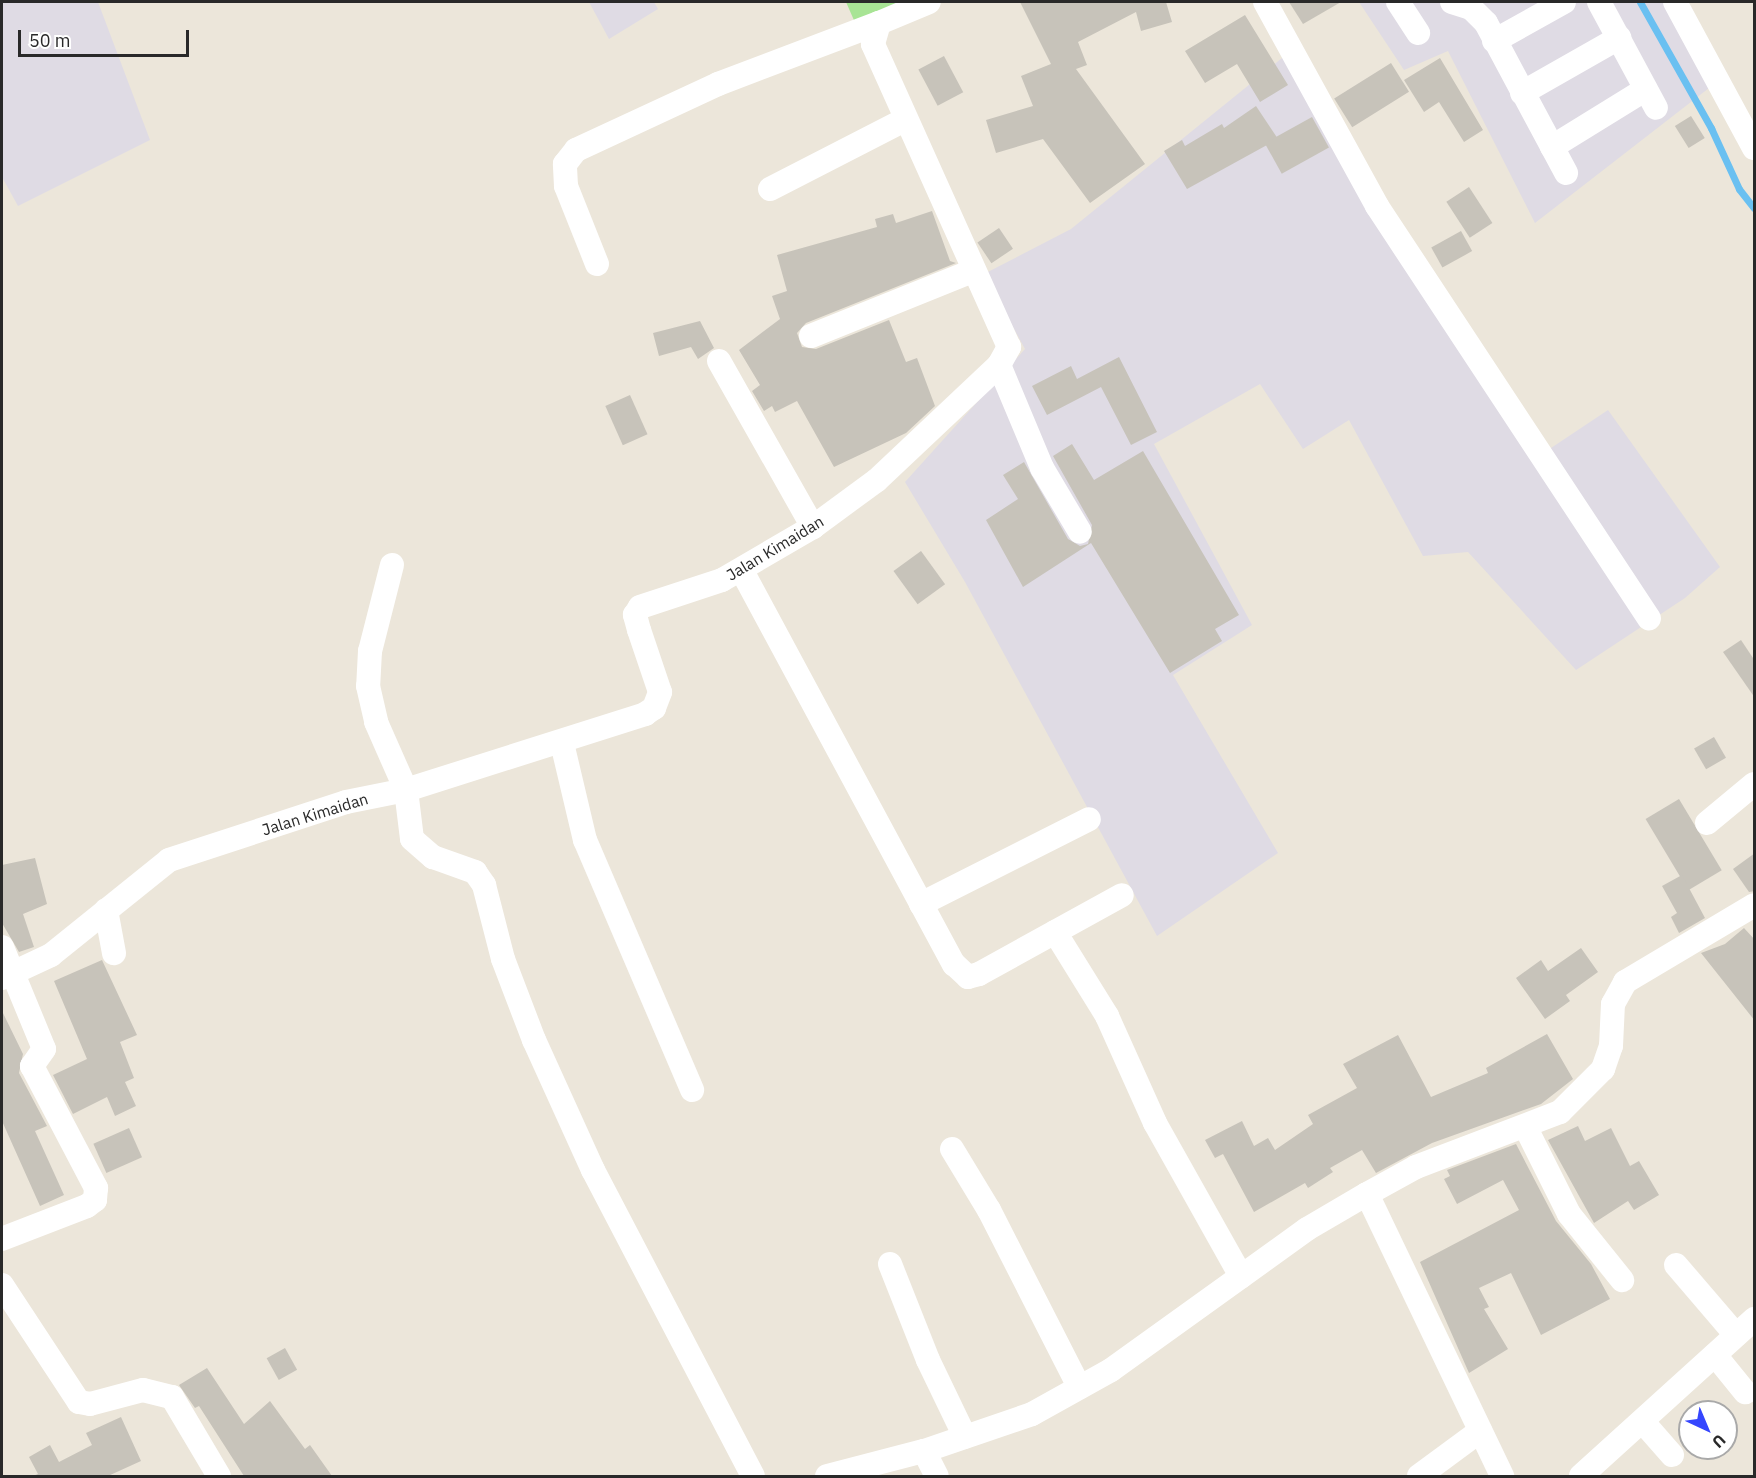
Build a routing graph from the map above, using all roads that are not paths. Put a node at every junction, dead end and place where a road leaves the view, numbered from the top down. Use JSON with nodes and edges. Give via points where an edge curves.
{"nodes":[{"id":1,"x":928,"y":2,"type":"edge"},
{"id":2,"x":1265,"y":2,"type":"edge"},
{"id":3,"x":1398,"y":2,"type":"edge"},
{"id":4,"x":1564,"y":2,"type":"edge"},
{"id":5,"x":1599,"y":2,"type":"edge"},
{"id":6,"x":1675,"y":2,"type":"edge"},
{"id":7,"x":1469,"y":4,"type":"edge"},
{"id":8,"x":879,"y":22,"type":"junction"},
{"id":9,"x":1418,"y":33,"type":"dead end"},
{"id":10,"x":1619,"y":38,"type":"junction"},
{"id":11,"x":1494,"y":41,"type":"junction"},
{"id":12,"x":1522,"y":93,"type":"junction"},
{"id":13,"x":904,"y":120,"type":"junction"},
{"id":14,"x":1552,"y":147,"type":"junction"},
{"id":15,"x":1755,"y":148,"type":"edge"},
{"id":16,"x":1566,"y":173,"type":"dead end"},
{"id":17,"x":770,"y":189,"type":"dead end"},
{"id":18,"x":597,"y":264,"type":"dead end"},
{"id":19,"x":974,"y":271,"type":"junction"},
{"id":20,"x":811,"y":336,"type":"dead end"},
{"id":21,"x":719,"y":361,"type":"dead end"},
{"id":22,"x":999,"y":365,"type":"junction"},
{"id":23,"x":813,"y":527,"type":"junction"},
{"id":24,"x":1080,"y":532,"type":"dead end"},
{"id":25,"x":392,"y":565,"type":"dead end"},
{"id":26,"x":742,"y":571,"type":"junction"},
{"id":27,"x":1649,"y":618,"type":"dead end"},
{"id":28,"x":562,"y":743,"type":"junction"},
{"id":29,"x":1755,"y":784,"type":"edge"},
{"id":30,"x":406,"y":790,"type":"junction"},
{"id":31,"x":1089,"y":819,"type":"dead end"},
{"id":32,"x":1707,"y":823,"type":"dead end"},
{"id":33,"x":1122,"y":895,"type":"dead end"},
{"id":34,"x":921,"y":904,"type":"junction"},
{"id":35,"x":1755,"y":906,"type":"edge"},
{"id":36,"x":106,"y":910,"type":"junction"},
{"id":37,"x":1055,"y":932,"type":"junction"},
{"id":38,"x":2,"y":947,"type":"edge"},
{"id":39,"x":114,"y":953,"type":"dead end"},
{"id":40,"x":7,"y":976,"type":"edge"},
{"id":41,"x":692,"y":1090,"type":"dead end"},
{"id":42,"x":1526,"y":1128,"type":"junction"},
{"id":43,"x":952,"y":1149,"type":"dead end"},
{"id":44,"x":1367,"y":1194,"type":"junction"},
{"id":45,"x":2,"y":1239,"type":"edge"},
{"id":46,"x":890,"y":1263,"type":"dead end"},
{"id":47,"x":1676,"y":1265,"type":"dead end"},
{"id":48,"x":1241,"y":1276,"type":"junction"},
{"id":49,"x":1622,"y":1280,"type":"dead end"},
{"id":50,"x":2,"y":1285,"type":"edge"},
{"id":51,"x":1755,"y":1319,"type":"edge"},
{"id":52,"x":1736,"y":1335,"type":"junction"},
{"id":53,"x":1715,"y":1355,"type":"junction"},
{"id":54,"x":1079,"y":1387,"type":"junction"},
{"id":55,"x":1745,"y":1392,"type":"dead end"},
{"id":56,"x":1643,"y":1422,"type":"junction"},
{"id":57,"x":1480,"y":1431,"type":"junction"},
{"id":58,"x":965,"y":1437,"type":"junction"},
{"id":59,"x":924,"y":1451,"type":"junction"},
{"id":60,"x":1672,"y":1455,"type":"dead end"},
{"id":61,"x":219,"y":1476,"type":"edge"},
{"id":62,"x":753,"y":1476,"type":"edge"},
{"id":63,"x":827,"y":1476,"type":"edge"},
{"id":64,"x":937,"y":1476,"type":"edge"},
{"id":65,"x":1419,"y":1476,"type":"edge"},
{"id":66,"x":1502,"y":1476,"type":"edge"},
{"id":67,"x":1581,"y":1476,"type":"edge"}],
"edges":[{"from":1,"to":8,"type":"street"},
{"from":2,"to":27,"type":"street","via":[[1377,206]]},
{"from":3,"to":9,"type":"street"},
{"from":4,"to":11,"type":"street"},
{"from":5,"to":10,"type":"street"},
{"from":6,"to":15,"type":"street"},
{"from":7,"to":11,"type":"street"},
{"from":8,"to":13,"type":"street","via":[[873,44]]},
{"from":8,"to":18,"type":"street","via":[[718,84],[576,150],[565,164],[566,186]]},
{"from":10,"to":12,"type":"street"},
{"from":10,"to":14,"type":"street","via":[[1651,99]]},
{"from":11,"to":12,"type":"street"},
{"from":12,"to":14,"type":"street"},
{"from":13,"to":17,"type":"street"},
{"from":13,"to":19,"type":"street"},
{"from":14,"to":16,"type":"street"},
{"from":19,"to":20,"type":"street"},
{"from":19,"to":22,"type":"street","via":[[1009,347]]},
{"from":21,"to":23,"type":"street"},
{"from":22,"to":23,"type":"street","name":"Jalan Kimaidan","via":[[877,480]]},
{"from":22,"to":24,"type":"street","via":[[1042,468]]},
{"from":23,"to":26,"type":"street","name":"Jalan Kimaidan"},
{"from":25,"to":30,"type":"street","via":[[370,651],[368,686],[376,722]]},
{"from":26,"to":28,"type":"street","name":"Jalan Kimaidan","via":[[640,607],[635,615],[660,692],[654,708]]},
{"from":26,"to":34,"type":"street"},
{"from":28,"to":30,"type":"street","name":"Jalan Kimaidan"},
{"from":28,"to":41,"type":"street","via":[[585,840]]},
{"from":29,"to":32,"type":"street"},
{"from":30,"to":36,"type":"street","name":"Jalan Kimaidan","via":[[346,802],[169,860]]},
{"from":30,"to":62,"type":"street","via":[[412,839],[421,851],[475,872],[484,885],[507,969],[578,1138]]},
{"from":31,"to":34,"type":"street"},
{"from":33,"to":37,"type":"street"},
{"from":34,"to":37,"type":"street","via":[[954,964],[968,977]]},
{"from":35,"to":42,"type":"street","via":[[1625,982],[1613,1004],[1611,1046],[1603,1069],[1560,1112]]},
{"from":36,"to":39,"type":"street"},
{"from":36,"to":40,"type":"street","name":"Jalan Kimaidan","via":[[51,955]]},
{"from":37,"to":48,"type":"street","via":[[1107,1016],[1155,1123]]},
{"from":38,"to":40,"type":"street"},
{"from":40,"to":45,"type":"street","via":[[44,1048],[32,1066],[57,1120],[64,1124],[79,1149],[96,1194],[87,1206]]},
{"from":42,"to":44,"type":"street","via":[[1416,1167]]},
{"from":42,"to":49,"type":"street","via":[[1569,1215]]},
{"from":43,"to":54,"type":"street","via":[[989,1210]]},
{"from":44,"to":48,"type":"street"},
{"from":44,"to":57,"type":"street"},
{"from":46,"to":58,"type":"street","via":[[928,1360]]},
{"from":47,"to":52,"type":"street"},
{"from":48,"to":54,"type":"street","via":[[1111,1370]]},
{"from":50,"to":61,"type":"street","via":[[79,1402],[90,1404],[144,1390],[172,1397]]},
{"from":51,"to":52,"type":"street"},
{"from":52,"to":53,"type":"street"},
{"from":53,"to":55,"type":"street"},
{"from":53,"to":56,"type":"street"},
{"from":54,"to":58,"type":"street","via":[[1032,1414]]},
{"from":56,"to":60,"type":"street"},
{"from":56,"to":67,"type":"street"},
{"from":57,"to":65,"type":"street"},
{"from":57,"to":66,"type":"street"},
{"from":58,"to":59,"type":"street"},
{"from":59,"to":63,"type":"street"},
{"from":59,"to":64,"type":"street"}]}
